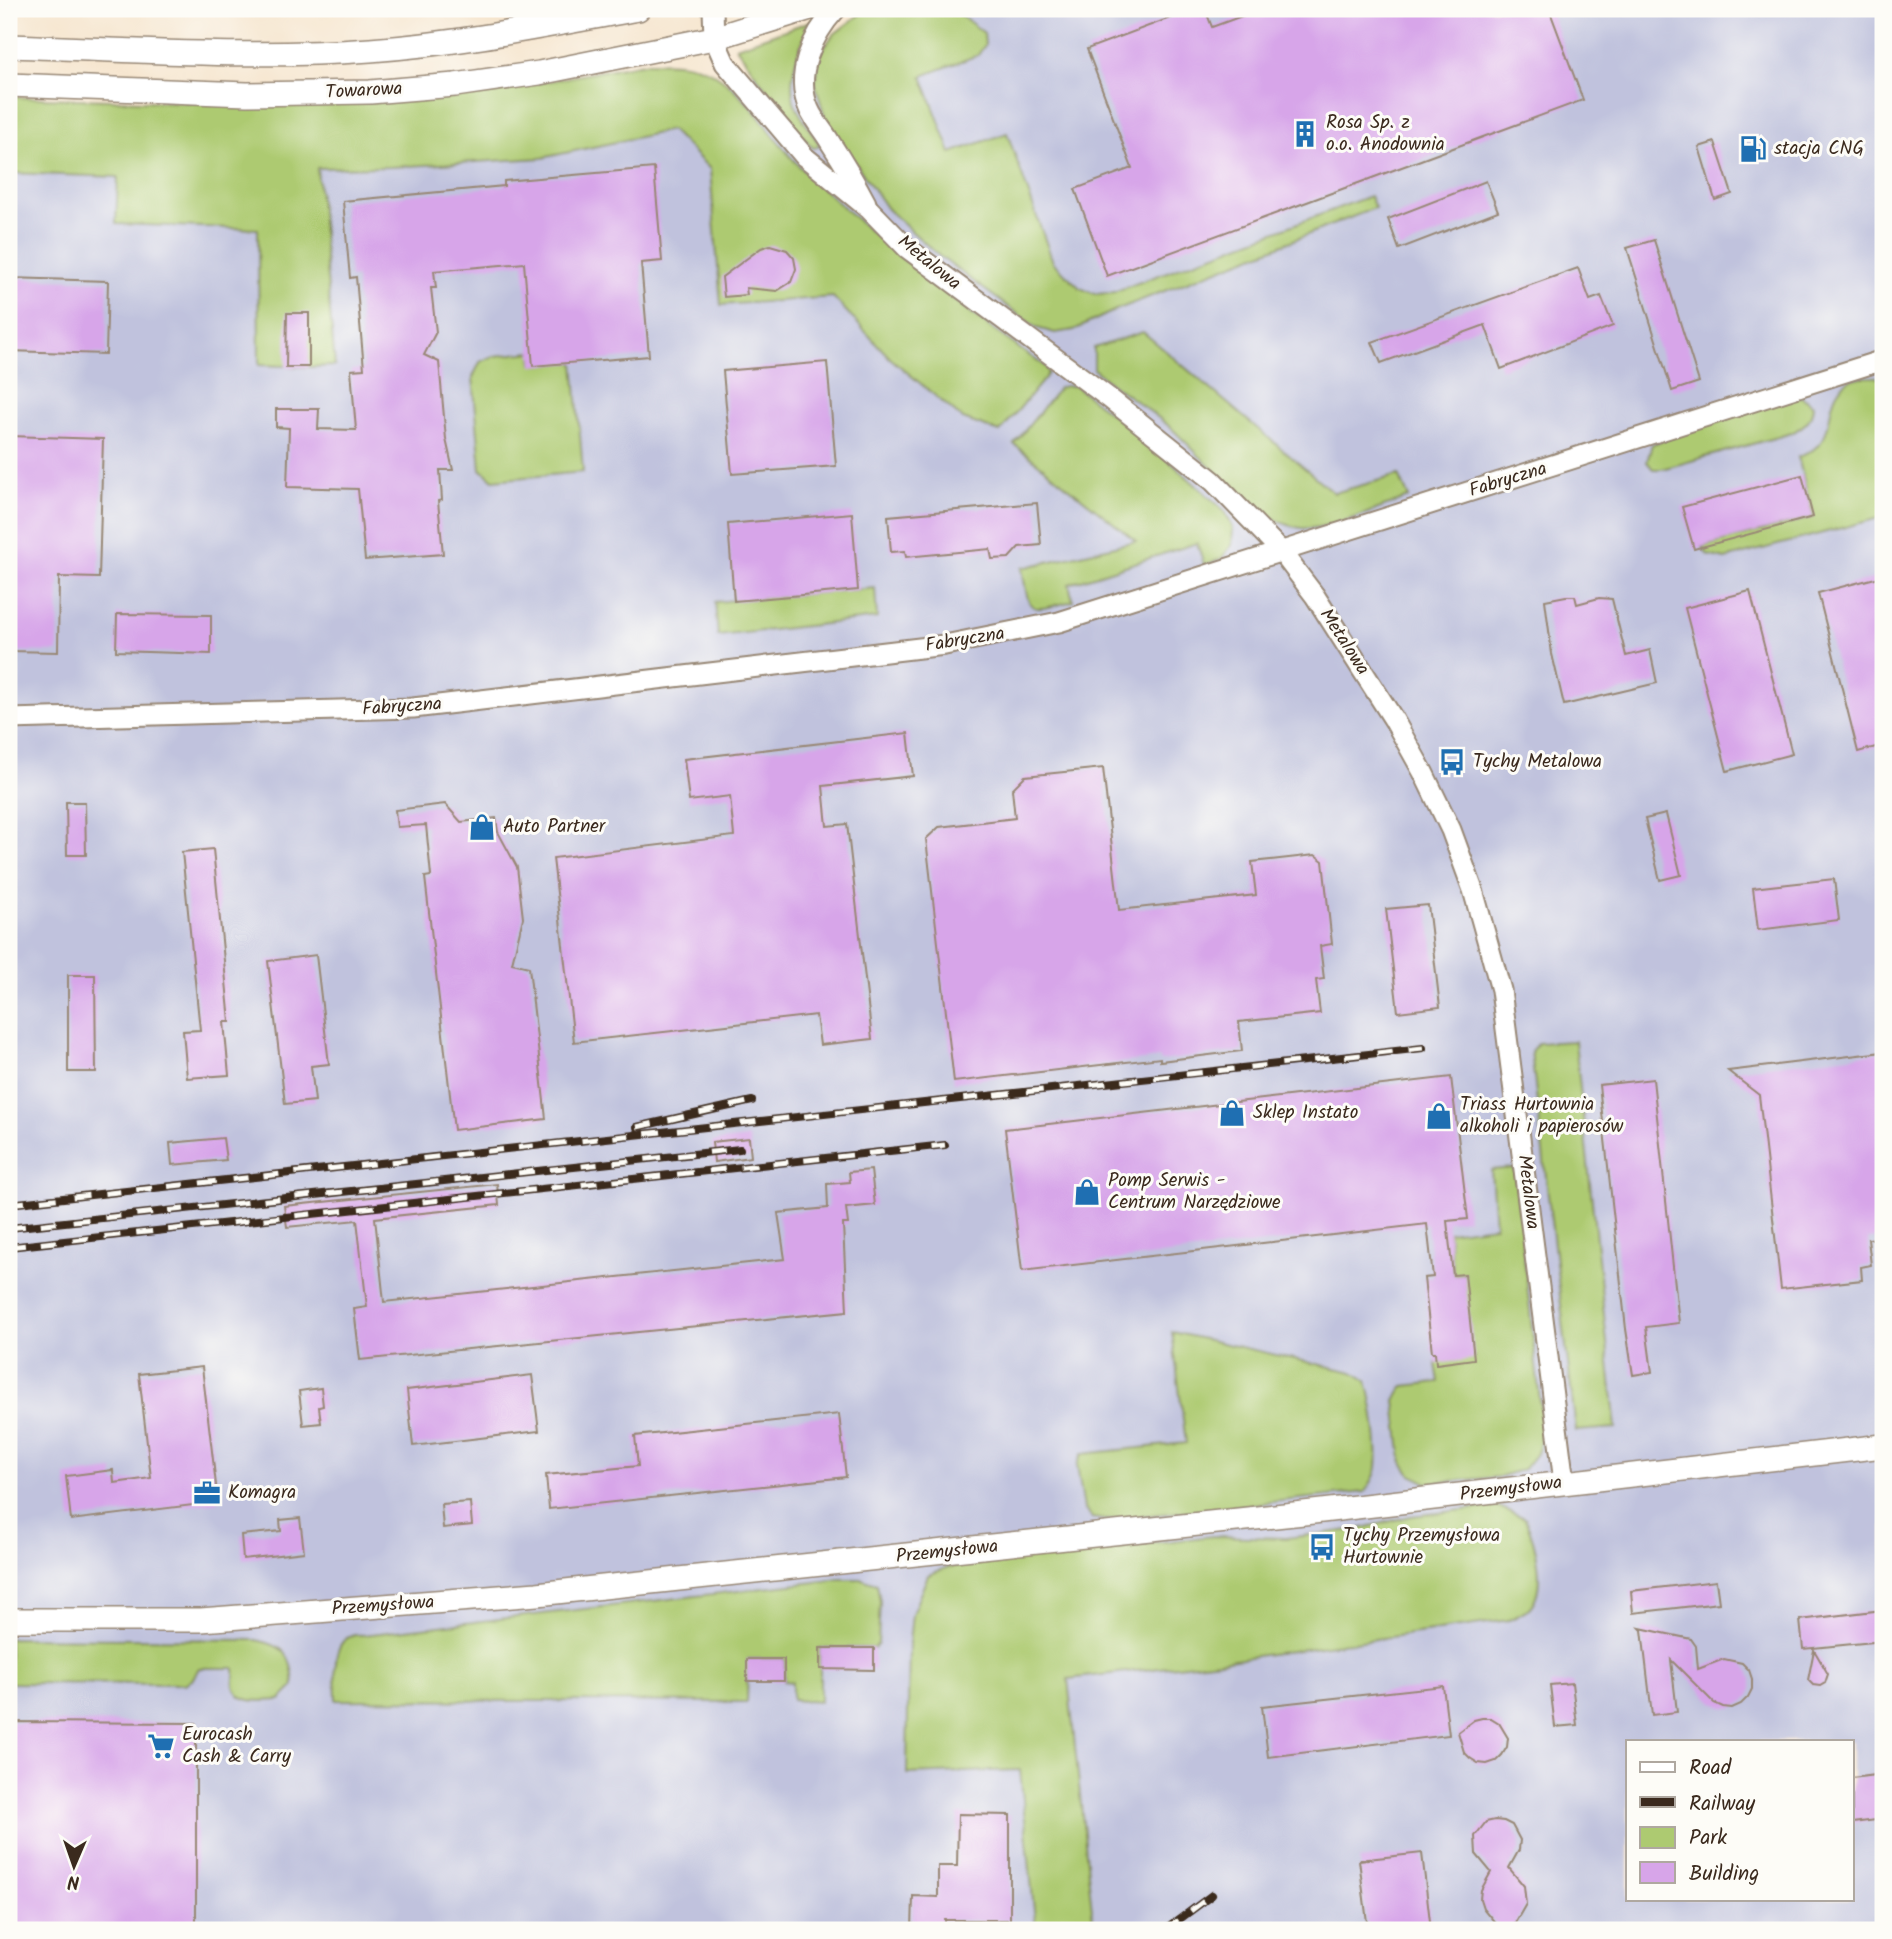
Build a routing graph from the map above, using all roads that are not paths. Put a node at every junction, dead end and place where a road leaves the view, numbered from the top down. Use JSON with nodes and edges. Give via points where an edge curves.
{"nodes":[{"id":1,"x":638,"y":9,"type":"edge"},
{"id":2,"x":713,"y":9,"type":"edge"},
{"id":3,"x":807,"y":9,"type":"edge"},
{"id":4,"x":836,"y":9,"type":"edge"},
{"id":5,"x":714,"y":38,"type":"junction"},
{"id":6,"x":9,"y":46,"type":"edge"},
{"id":7,"x":9,"y":85,"type":"edge"},
{"id":8,"x":870,"y":210,"type":"junction"},
{"id":9,"x":1883,"y":360,"type":"edge"},
{"id":10,"x":1280,"y":550,"type":"junction"},
{"id":11,"x":9,"y":719,"type":"edge"},
{"id":12,"x":1883,"y":1446,"type":"edge"},
{"id":13,"x":1564,"y":1482,"type":"junction"},
{"id":14,"x":9,"y":1620,"type":"edge"}],
"edges":[{"from":1,"to":6,"type":"street","name":"Towarowa","via":[[458,41],[370,50],[248,54]]},
{"from":2,"to":5,"type":"street"},
{"from":3,"to":5,"type":"street","name":"Towarowa"},
{"from":4,"to":8,"type":"street","via":[[813,42],[804,89],[809,109]]},
{"from":5,"to":7,"type":"street","name":"Towarowa","via":[[540,73],[370,92],[247,94]]},
{"from":5,"to":8,"type":"street","name":"Metalowa","via":[[725,63],[805,157]]},
{"from":8,"to":10,"type":"street","name":"Metalowa","via":[[908,248],[1213,481]]},
{"from":9,"to":10,"type":"street","name":"Fabryczna"},
{"from":10,"to":11,"type":"street","name":"Fabryczna","via":[[1059,622],[946,645],[413,708]]},
{"from":10,"to":13,"type":"street","name":"Metalowa","via":[[1394,720],[1451,830],[1473,890],[1501,990]]},
{"from":12,"to":13,"type":"street","name":"Przemysłowa"},
{"from":13,"to":14,"type":"street","name":"Przemysłowa","via":[[537,1594],[201,1620]]}]}
